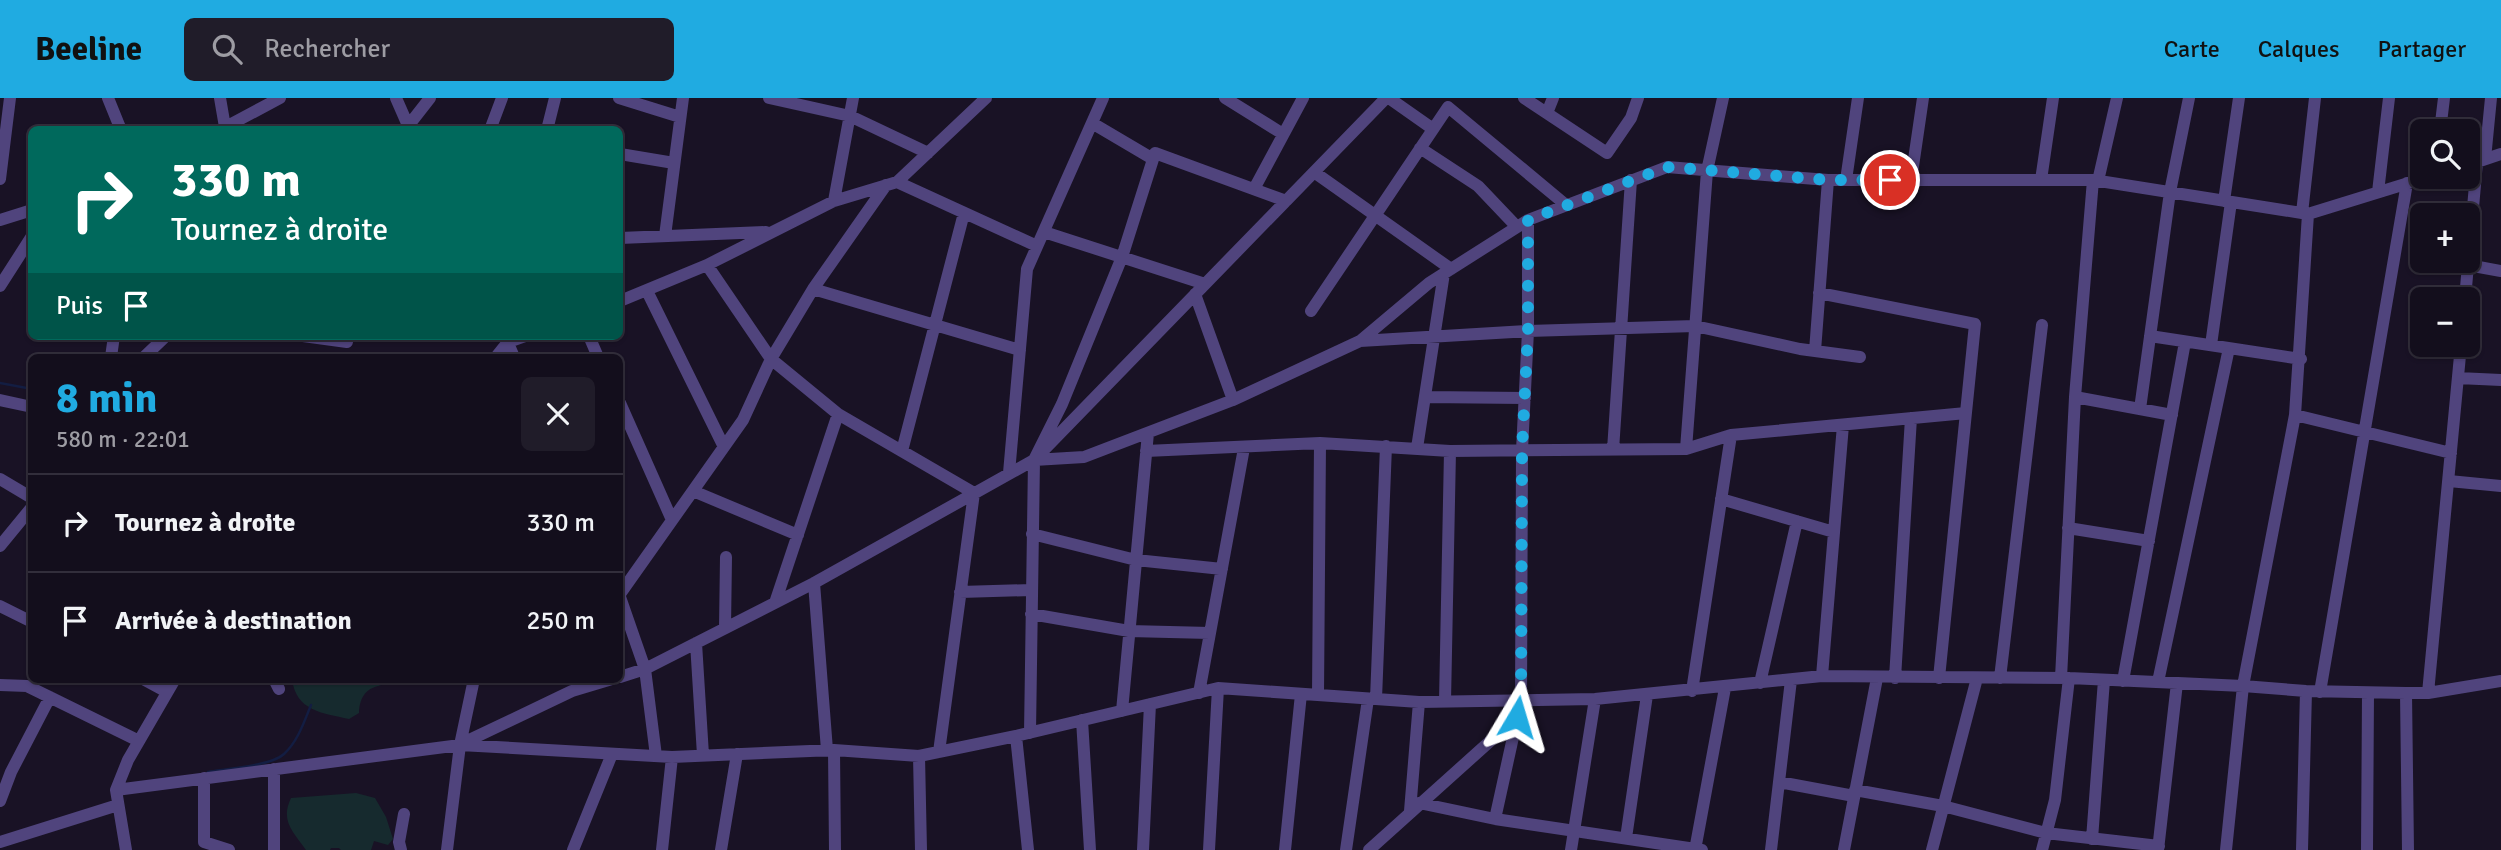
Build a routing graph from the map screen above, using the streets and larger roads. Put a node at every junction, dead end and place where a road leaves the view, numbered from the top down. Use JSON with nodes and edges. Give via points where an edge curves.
{"nodes":[{"id":1,"x":10,"y":98,"type":"edge"},
{"id":2,"x":108,"y":98,"type":"edge"},
{"id":3,"x":220,"y":98,"type":"edge"},
{"id":4,"x":280,"y":98,"type":"edge"},
{"id":5,"x":396,"y":98,"type":"edge"},
{"id":6,"x":430,"y":98,"type":"edge"},
{"id":7,"x":502,"y":98,"type":"edge"},
{"id":8,"x":555,"y":98,"type":"edge"},
{"id":9,"x":619,"y":98,"type":"edge"},
{"id":10,"x":683,"y":98,"type":"edge"},
{"id":11,"x":769,"y":98,"type":"edge"},
{"id":12,"x":853,"y":98,"type":"edge"},
{"id":13,"x":986,"y":98,"type":"edge"},
{"id":14,"x":1103,"y":98,"type":"edge"},
{"id":15,"x":1225,"y":98,"type":"edge"},
{"id":16,"x":1303,"y":98,"type":"edge"},
{"id":17,"x":1387,"y":98,"type":"edge"},
{"id":18,"x":1524,"y":98,"type":"edge"},
{"id":19,"x":1553,"y":98,"type":"edge"},
{"id":20,"x":1639,"y":98,"type":"edge"},
{"id":21,"x":1723,"y":98,"type":"edge"},
{"id":22,"x":1858,"y":98,"type":"edge"},
{"id":23,"x":1923,"y":98,"type":"edge"},
{"id":24,"x":2053,"y":98,"type":"edge"},
{"id":25,"x":2118,"y":98,"type":"edge"},
{"id":26,"x":2189,"y":98,"type":"edge"},
{"id":27,"x":2239,"y":98,"type":"edge"},
{"id":28,"x":2315,"y":98,"type":"edge"},
{"id":29,"x":2389,"y":98,"type":"edge"},
{"id":30,"x":2444,"y":98,"type":"edge"},
{"id":31,"x":2491,"y":98,"type":"edge"},
{"id":32,"x":263,"y":102,"type":"edge"},
{"id":33,"x":1547,"y":113,"type":"junction"},
{"id":34,"x":850,"y":116,"type":"junction"},
{"id":35,"x":680,"y":117,"type":"junction"},
{"id":36,"x":2442,"y":119,"type":"edge"},
{"id":37,"x":1092,"y":123,"type":"junction"},
{"id":38,"x":119,"y":126,"type":"edge"},
{"id":39,"x":223,"y":126,"type":"edge"},
{"id":40,"x":226,"y":126,"type":"edge"},
{"id":41,"x":407,"y":126,"type":"edge"},
{"id":42,"x":409,"y":126,"type":"edge"},
{"id":43,"x":492,"y":126,"type":"edge"},
{"id":44,"x":548,"y":126,"type":"edge"},
{"id":45,"x":1433,"y":129,"type":"junction"},
{"id":46,"x":1283,"y":134,"type":"junction"},
{"id":47,"x":2480,"y":145,"type":"edge"},
{"id":48,"x":1420,"y":148,"type":"junction"},
{"id":49,"x":928,"y":153,"type":"junction"},
{"id":50,"x":623,"y":154,"type":"edge"},
{"id":51,"x":2501,"y":154,"type":"edge"},
{"id":52,"x":1153,"y":159,"type":"junction"},
{"id":53,"x":2480,"y":161,"type":"edge"},
{"id":54,"x":674,"y":163,"type":"junction"},
{"id":55,"x":1707,"y":171,"type":"junction"},
{"id":56,"x":1314,"y":172,"type":"junction"},
{"id":57,"x":0,"y":179,"type":"edge"},
{"id":58,"x":1631,"y":180,"type":"junction"},
{"id":59,"x":1828,"y":180,"type":"junction"},
{"id":60,"x":1846,"y":180,"type":"junction"},
{"id":61,"x":1912,"y":180,"type":"junction"},
{"id":62,"x":2041,"y":180,"type":"junction"},
{"id":63,"x":2096,"y":181,"type":"junction"},
{"id":64,"x":2410,"y":182,"type":"edge"},
{"id":65,"x":2407,"y":183,"type":"junction"},
{"id":66,"x":891,"y":184,"type":"junction"},
{"id":67,"x":1254,"y":189,"type":"junction"},
{"id":68,"x":2170,"y":192,"type":"junction"},
{"id":69,"x":2378,"y":192,"type":"junction"},
{"id":70,"x":834,"y":201,"type":"junction"},
{"id":71,"x":1286,"y":201,"type":"junction"},
{"id":72,"x":2227,"y":201,"type":"junction"},
{"id":73,"x":1566,"y":205,"type":"junction"},
{"id":74,"x":28,"y":211,"type":"edge"},
{"id":75,"x":964,"y":213,"type":"junction"},
{"id":76,"x":2305,"y":213,"type":"junction"},
{"id":77,"x":1375,"y":216,"type":"junction"},
{"id":78,"x":0,"y":220,"type":"edge"},
{"id":79,"x":1522,"y":223,"type":"junction"},
{"id":80,"x":772,"y":232,"type":"junction"},
{"id":81,"x":1044,"y":232,"type":"junction"},
{"id":82,"x":665,"y":236,"type":"junction"},
{"id":83,"x":623,"y":238,"type":"edge"},
{"id":84,"x":1037,"y":246,"type":"junction"},
{"id":85,"x":27,"y":251,"type":"edge"},
{"id":86,"x":1122,"y":257,"type":"junction"},
{"id":87,"x":707,"y":265,"type":"junction"},
{"id":88,"x":2480,"y":267,"type":"edge"},
{"id":89,"x":1447,"y":271,"type":"junction"},
{"id":90,"x":2501,"y":271,"type":"edge"},
{"id":91,"x":1205,"y":284,"type":"junction"},
{"id":92,"x":0,"y":286,"type":"edge"},
{"id":93,"x":813,"y":289,"type":"junction"},
{"id":94,"x":648,"y":291,"type":"junction"},
{"id":95,"x":1819,"y":293,"type":"junction"},
{"id":96,"x":1195,"y":294,"type":"junction"},
{"id":97,"x":623,"y":300,"type":"edge"},
{"id":98,"x":1311,"y":311,"type":"dead end"},
{"id":99,"x":935,"y":325,"type":"junction"},
{"id":100,"x":2042,"y":325,"type":"dead end"},
{"id":101,"x":1695,"y":326,"type":"junction"},
{"id":102,"x":1622,"y":328,"type":"junction"},
{"id":103,"x":1528,"y":331,"type":"junction"},
{"id":104,"x":2150,"y":337,"type":"junction"},
{"id":105,"x":1434,"y":338,"type":"junction"},
{"id":106,"x":162,"y":340,"type":"edge"},
{"id":107,"x":513,"y":340,"type":"edge"},
{"id":108,"x":1360,"y":341,"type":"junction"},
{"id":109,"x":2185,"y":342,"type":"junction"},
{"id":110,"x":2211,"y":345,"type":"junction"},
{"id":111,"x":2229,"y":348,"type":"junction"},
{"id":112,"x":1020,"y":350,"type":"junction"},
{"id":113,"x":1815,"y":351,"type":"junction"},
{"id":114,"x":147,"y":354,"type":"edge"},
{"id":115,"x":499,"y":354,"type":"edge"},
{"id":116,"x":1860,"y":357,"type":"dead end"},
{"id":117,"x":2460,"y":357,"type":"edge"},
{"id":118,"x":2300,"y":358,"type":"junction"},
{"id":119,"x":771,"y":359,"type":"junction"},
{"id":120,"x":2458,"y":378,"type":"junction"},
{"id":121,"x":2501,"y":380,"type":"edge"},
{"id":122,"x":1425,"y":397,"type":"junction"},
{"id":123,"x":2075,"y":397,"type":"junction"},
{"id":124,"x":1525,"y":398,"type":"junction"},
{"id":125,"x":0,"y":400,"type":"edge"},
{"id":126,"x":1233,"y":400,"type":"junction"},
{"id":127,"x":28,"y":406,"type":"edge"},
{"id":128,"x":2140,"y":409,"type":"junction"},
{"id":129,"x":623,"y":410,"type":"edge"},
{"id":130,"x":1966,"y":413,"type":"junction"},
{"id":131,"x":838,"y":414,"type":"junction"},
{"id":132,"x":2172,"y":415,"type":"junction"},
{"id":133,"x":2295,"y":415,"type":"junction"},
{"id":134,"x":1911,"y":418,"type":"junction"},
{"id":135,"x":1843,"y":425,"type":"junction"},
{"id":136,"x":1148,"y":433,"type":"junction"},
{"id":137,"x":2365,"y":433,"type":"junction"},
{"id":138,"x":1731,"y":436,"type":"junction"},
{"id":139,"x":1320,"y":443,"type":"junction"},
{"id":140,"x":1386,"y":446,"type":"junction"},
{"id":141,"x":724,"y":447,"type":"junction"},
{"id":142,"x":1244,"y":448,"type":"junction"},
{"id":143,"x":1417,"y":448,"type":"junction"},
{"id":144,"x":1686,"y":449,"type":"junction"},
{"id":145,"x":1522,"y":450,"type":"junction"},
{"id":146,"x":1614,"y":450,"type":"junction"},
{"id":147,"x":902,"y":451,"type":"junction"},
{"id":148,"x":1146,"y":451,"type":"junction"},
{"id":149,"x":1450,"y":451,"type":"junction"},
{"id":150,"x":2451,"y":453,"type":"junction"},
{"id":151,"x":1034,"y":460,"type":"junction"},
{"id":152,"x":1009,"y":473,"type":"junction"},
{"id":153,"x":0,"y":479,"type":"edge"},
{"id":154,"x":2449,"y":481,"type":"junction"},
{"id":155,"x":2501,"y":486,"type":"edge"},
{"id":156,"x":693,"y":491,"type":"junction"},
{"id":157,"x":974,"y":492,"type":"junction"},
{"id":158,"x":28,"y":496,"type":"edge"},
{"id":159,"x":1721,"y":499,"type":"junction"},
{"id":160,"x":28,"y":512,"type":"edge"},
{"id":161,"x":672,"y":520,"type":"junction"},
{"id":162,"x":1797,"y":521,"type":"junction"},
{"id":163,"x":2068,"y":528,"type":"junction"},
{"id":164,"x":1834,"y":532,"type":"junction"},
{"id":165,"x":1032,"y":534,"type":"junction"},
{"id":166,"x":797,"y":535,"type":"junction"},
{"id":167,"x":2148,"y":541,"type":"junction"},
{"id":168,"x":0,"y":546,"type":"edge"},
{"id":169,"x":726,"y":557,"type":"dead end"},
{"id":170,"x":1136,"y":560,"type":"junction"},
{"id":171,"x":1222,"y":569,"type":"junction"},
{"id":172,"x":814,"y":583,"type":"junction"},
{"id":173,"x":1031,"y":590,"type":"junction"},
{"id":174,"x":623,"y":592,"type":"edge"},
{"id":175,"x":960,"y":592,"type":"junction"},
{"id":176,"x":775,"y":603,"type":"junction"},
{"id":177,"x":623,"y":605,"type":"edge"},
{"id":178,"x":0,"y":606,"type":"edge"},
{"id":179,"x":1031,"y":614,"type":"junction"},
{"id":180,"x":28,"y":620,"type":"edge"},
{"id":181,"x":725,"y":628,"type":"junction"},
{"id":182,"x":1129,"y":631,"type":"junction"},
{"id":183,"x":1210,"y":633,"type":"junction"},
{"id":184,"x":696,"y":643,"type":"junction"},
{"id":185,"x":645,"y":669,"type":"junction"},
{"id":186,"x":623,"y":676,"type":"edge"},
{"id":187,"x":1822,"y":676,"type":"junction"},
{"id":188,"x":1877,"y":677,"type":"junction"},
{"id":189,"x":1895,"y":678,"type":"junction"},
{"id":190,"x":1939,"y":678,"type":"junction"},
{"id":191,"x":1977,"y":678,"type":"junction"},
{"id":192,"x":2000,"y":678,"type":"junction"},
{"id":193,"x":2065,"y":678,"type":"junction"},
{"id":194,"x":1791,"y":680,"type":"junction"},
{"id":195,"x":2104,"y":680,"type":"junction"},
{"id":196,"x":2123,"y":681,"type":"junction"},
{"id":197,"x":2501,"y":681,"type":"edge"},
{"id":198,"x":2158,"y":682,"type":"junction"},
{"id":199,"x":150,"y":683,"type":"edge"},
{"id":200,"x":173,"y":683,"type":"edge"},
{"id":201,"x":473,"y":683,"type":"edge"},
{"id":202,"x":1760,"y":683,"type":"junction"},
{"id":203,"x":2177,"y":683,"type":"junction"},
{"id":204,"x":0,"y":685,"type":"edge"},
{"id":205,"x":570,"y":685,"type":"edge"},
{"id":206,"x":2243,"y":686,"type":"junction"},
{"id":207,"x":1218,"y":688,"type":"junction"},
{"id":208,"x":1725,"y":688,"type":"junction"},
{"id":209,"x":1692,"y":691,"type":"junction"},
{"id":210,"x":2306,"y":691,"type":"junction"},
{"id":211,"x":167,"y":692,"type":"junction"},
{"id":212,"x":2320,"y":692,"type":"junction"},
{"id":213,"x":1199,"y":693,"type":"junction"},
{"id":214,"x":2368,"y":693,"type":"junction"},
{"id":215,"x":2428,"y":693,"type":"junction"},
{"id":216,"x":1301,"y":694,"type":"junction"},
{"id":217,"x":2406,"y":694,"type":"junction"},
{"id":218,"x":1318,"y":695,"type":"junction"},
{"id":219,"x":1647,"y":695,"type":"junction"},
{"id":220,"x":50,"y":697,"type":"junction"},
{"id":221,"x":1372,"y":699,"type":"junction"},
{"id":222,"x":1595,"y":699,"type":"junction"},
{"id":223,"x":1521,"y":701,"type":"junction"},
{"id":224,"x":1419,"y":702,"type":"junction"},
{"id":225,"x":1445,"y":702,"type":"junction"},
{"id":226,"x":1150,"y":704,"type":"junction"},
{"id":227,"x":1122,"y":711,"type":"junction"},
{"id":228,"x":1517,"y":717,"type":"junction"},
{"id":229,"x":1082,"y":720,"type":"junction"},
{"id":230,"x":1030,"y":733,"type":"junction"},
{"id":231,"x":1016,"y":736,"type":"junction"},
{"id":232,"x":139,"y":741,"type":"junction"},
{"id":233,"x":460,"y":745,"type":"junction"},
{"id":234,"x":830,"y":750,"type":"junction"},
{"id":235,"x":939,"y":752,"type":"junction"},
{"id":236,"x":612,"y":754,"type":"junction"},
{"id":237,"x":737,"y":754,"type":"junction"},
{"id":238,"x":703,"y":755,"type":"junction"},
{"id":239,"x":656,"y":756,"type":"junction"},
{"id":240,"x":919,"y":756,"type":"junction"},
{"id":241,"x":672,"y":757,"type":"junction"},
{"id":242,"x":274,"y":769,"type":"junction"},
{"id":243,"x":204,"y":778,"type":"junction"},
{"id":244,"x":1779,"y":782,"type":"junction"},
{"id":245,"x":116,"y":790,"type":"junction"},
{"id":246,"x":1855,"y":793,"type":"junction"},
{"id":247,"x":0,"y":801,"type":"edge"},
{"id":248,"x":118,"y":805,"type":"junction"},
{"id":249,"x":1943,"y":806,"type":"junction"},
{"id":250,"x":1415,"y":807,"type":"junction"},
{"id":251,"x":404,"y":814,"type":"dead end"},
{"id":252,"x":1494,"y":819,"type":"junction"},
{"id":253,"x":1574,"y":830,"type":"junction"},
{"id":254,"x":2046,"y":833,"type":"junction"},
{"id":255,"x":1626,"y":838,"type":"junction"},
{"id":256,"x":2092,"y":839,"type":"junction"},
{"id":257,"x":0,"y":842,"type":"edge"},
{"id":258,"x":2159,"y":848,"type":"edge"},
{"id":259,"x":1698,"y":849,"type":"edge"},
{"id":260,"x":126,"y":850,"type":"edge"},
{"id":261,"x":229,"y":850,"type":"edge"},
{"id":262,"x":274,"y":850,"type":"edge"},
{"id":263,"x":401,"y":850,"type":"edge"},
{"id":264,"x":447,"y":850,"type":"edge"},
{"id":265,"x":573,"y":850,"type":"edge"},
{"id":266,"x":662,"y":850,"type":"edge"},
{"id":267,"x":722,"y":850,"type":"edge"},
{"id":268,"x":835,"y":850,"type":"edge"},
{"id":269,"x":921,"y":850,"type":"edge"},
{"id":270,"x":1028,"y":850,"type":"edge"},
{"id":271,"x":1090,"y":850,"type":"edge"},
{"id":272,"x":1143,"y":850,"type":"edge"},
{"id":273,"x":1209,"y":850,"type":"edge"},
{"id":274,"x":1285,"y":850,"type":"edge"},
{"id":275,"x":1346,"y":850,"type":"edge"},
{"id":276,"x":1369,"y":850,"type":"edge"},
{"id":277,"x":1570,"y":850,"type":"edge"},
{"id":278,"x":1771,"y":850,"type":"edge"},
{"id":279,"x":1844,"y":850,"type":"edge"},
{"id":280,"x":1932,"y":850,"type":"edge"},
{"id":281,"x":2042,"y":850,"type":"edge"},
{"id":282,"x":2226,"y":850,"type":"edge"},
{"id":283,"x":2302,"y":850,"type":"edge"},
{"id":284,"x":2367,"y":850,"type":"edge"},
{"id":285,"x":2408,"y":850,"type":"edge"}],
"edges":[{"from":1,"to":57,"type":"street"},
{"from":2,"to":38,"type":"street"},
{"from":3,"to":39,"type":"street"},
{"from":4,"to":32,"type":"street"},
{"from":5,"to":41,"type":"street"},
{"from":6,"to":42,"type":"street"},
{"from":7,"to":43,"type":"street"},
{"from":8,"to":44,"type":"street"},
{"from":9,"to":35,"type":"street"},
{"from":10,"to":35,"type":"street"},
{"from":11,"to":34,"type":"street"},
{"from":12,"to":34,"type":"street"},
{"from":13,"to":49,"type":"street"},
{"from":14,"to":37,"type":"street"},
{"from":15,"to":46,"type":"street"},
{"from":16,"to":46,"type":"street"},
{"from":17,"to":45,"type":"street"},
{"from":17,"to":56,"type":"street"},
{"from":18,"to":33,"type":"street"},
{"from":19,"to":33,"type":"street"},
{"from":20,"to":33,"type":"street","via":[[1607,153]]},
{"from":21,"to":55,"type":"street"},
{"from":22,"to":60,"type":"street"},
{"from":23,"to":61,"type":"street"},
{"from":24,"to":62,"type":"street"},
{"from":25,"to":63,"type":"street"},
{"from":26,"to":68,"type":"street"},
{"from":27,"to":72,"type":"street"},
{"from":28,"to":76,"type":"street"},
{"from":29,"to":69,"type":"street"},
{"from":30,"to":36,"type":"street"},
{"from":31,"to":47,"type":"street"},
{"from":32,"to":40,"type":"street"},
{"from":34,"to":49,"type":"street"},
{"from":34,"to":70,"type":"street"},
{"from":35,"to":54,"type":"street"},
{"from":37,"to":52,"type":"street"},
{"from":37,"to":81,"type":"street"},
{"from":45,"to":48,"type":"street"},
{"from":45,"to":73,"type":"street","via":[[1448,107]]},
{"from":46,"to":67,"type":"street"},
{"from":48,"to":77,"type":"street"},
{"from":48,"to":79,"type":"street","via":[[1478,186]]},
{"from":49,"to":66,"type":"street"},
{"from":50,"to":54,"type":"street"},
{"from":51,"to":53,"type":"street"},
{"from":52,"to":67,"type":"street","via":[[1155,153]]},
{"from":52,"to":86,"type":"street"},
{"from":54,"to":82,"type":"street"},
{"from":55,"to":58,"type":"street","via":[[1667,167]]},
{"from":55,"to":59,"type":"street"},
{"from":55,"to":101,"type":"street"},
{"from":56,"to":71,"type":"street"},
{"from":56,"to":77,"type":"street"},
{"from":58,"to":73,"type":"street"},
{"from":58,"to":102,"type":"street"},
{"from":59,"to":60,"type":"street"},
{"from":59,"to":95,"type":"street"},
{"from":60,"to":61,"type":"street"},
{"from":61,"to":62,"type":"street"},
{"from":62,"to":63,"type":"street"},
{"from":63,"to":68,"type":"street"},
{"from":63,"to":123,"type":"street"},
{"from":64,"to":65,"type":"street"},
{"from":65,"to":69,"type":"street"},
{"from":65,"to":137,"type":"street"},
{"from":66,"to":70,"type":"street"},
{"from":66,"to":75,"type":"street"},
{"from":66,"to":93,"type":"street"},
{"from":67,"to":71,"type":"street"},
{"from":68,"to":72,"type":"street"},
{"from":68,"to":104,"type":"street"},
{"from":69,"to":76,"type":"street"},
{"from":70,"to":80,"type":"street"},
{"from":71,"to":91,"type":"street"},
{"from":72,"to":76,"type":"street"},
{"from":72,"to":110,"type":"street"},
{"from":73,"to":79,"type":"street"},
{"from":74,"to":78,"type":"street"},
{"from":75,"to":84,"type":"street"},
{"from":75,"to":99,"type":"street"},
{"from":76,"to":118,"type":"street"},
{"from":77,"to":89,"type":"street"},
{"from":77,"to":98,"type":"street"},
{"from":79,"to":89,"type":"street"},
{"from":79,"to":103,"type":"street"},
{"from":80,"to":82,"type":"street"},
{"from":80,"to":87,"type":"street"},
{"from":81,"to":84,"type":"street"},
{"from":81,"to":86,"type":"street"},
{"from":82,"to":83,"type":"street"},
{"from":84,"to":112,"type":"street","via":[[1027,269]]},
{"from":85,"to":92,"type":"street"},
{"from":86,"to":91,"type":"street"},
{"from":86,"to":151,"type":"street"},
{"from":87,"to":94,"type":"street"},
{"from":87,"to":119,"type":"street"},
{"from":88,"to":90,"type":"street"},
{"from":89,"to":105,"type":"street"},
{"from":89,"to":108,"type":"street"},
{"from":91,"to":96,"type":"street"},
{"from":93,"to":99,"type":"street"},
{"from":93,"to":119,"type":"street"},
{"from":94,"to":97,"type":"street"},
{"from":94,"to":141,"type":"street"},
{"from":95,"to":113,"type":"street"},
{"from":95,"to":130,"type":"street","via":[[1975,324]]},
{"from":96,"to":126,"type":"street"},
{"from":96,"to":151,"type":"street"},
{"from":99,"to":112,"type":"street"},
{"from":99,"to":147,"type":"street"},
{"from":100,"to":192,"type":"street"},
{"from":101,"to":102,"type":"street"},
{"from":101,"to":113,"type":"street"},
{"from":101,"to":144,"type":"street"},
{"from":102,"to":103,"type":"street"},
{"from":102,"to":146,"type":"street"},
{"from":103,"to":105,"type":"street"},
{"from":103,"to":124,"type":"street"},
{"from":104,"to":109,"type":"street"},
{"from":104,"to":128,"type":"street"},
{"from":105,"to":108,"type":"street"},
{"from":105,"to":122,"type":"street"},
{"from":106,"to":114,"type":"street"},
{"from":107,"to":115,"type":"street"},
{"from":108,"to":126,"type":"street"},
{"from":109,"to":110,"type":"street"},
{"from":109,"to":132,"type":"street"},
{"from":110,"to":111,"type":"street"},
{"from":111,"to":118,"type":"street"},
{"from":111,"to":198,"type":"street"},
{"from":112,"to":152,"type":"street"},
{"from":113,"to":116,"type":"street"},
{"from":117,"to":120,"type":"street"},
{"from":118,"to":133,"type":"street"},
{"from":119,"to":131,"type":"street"},
{"from":119,"to":141,"type":"street","via":[[743,420]]},
{"from":120,"to":121,"type":"street"},
{"from":120,"to":150,"type":"street"},
{"from":122,"to":124,"type":"street"},
{"from":122,"to":143,"type":"street"},
{"from":123,"to":128,"type":"street"},
{"from":123,"to":163,"type":"street"},
{"from":124,"to":145,"type":"street"},
{"from":125,"to":127,"type":"street"},
{"from":126,"to":136,"type":"street"},
{"from":128,"to":132,"type":"street"},
{"from":129,"to":161,"type":"street"},
{"from":130,"to":134,"type":"street"},
{"from":130,"to":190,"type":"street"},
{"from":131,"to":147,"type":"street"},
{"from":131,"to":166,"type":"street"},
{"from":132,"to":167,"type":"street"},
{"from":133,"to":137,"type":"street"},
{"from":133,"to":206,"type":"street"},
{"from":134,"to":135,"type":"street"},
{"from":134,"to":189,"type":"street"},
{"from":135,"to":138,"type":"street"},
{"from":135,"to":164,"type":"street"},
{"from":136,"to":148,"type":"street"},
{"from":136,"to":151,"type":"street","via":[[1084,457]]},
{"from":137,"to":150,"type":"street"},
{"from":137,"to":212,"type":"street"},
{"from":138,"to":144,"type":"street"},
{"from":138,"to":159,"type":"street"},
{"from":139,"to":140,"type":"street"},
{"from":139,"to":142,"type":"street"},
{"from":139,"to":218,"type":"street"},
{"from":140,"to":143,"type":"street"},
{"from":140,"to":221,"type":"street"},
{"from":141,"to":156,"type":"street"},
{"from":142,"to":148,"type":"street"},
{"from":142,"to":171,"type":"street"},
{"from":143,"to":149,"type":"street"},
{"from":144,"to":146,"type":"street"},
{"from":145,"to":146,"type":"street"},
{"from":145,"to":149,"type":"street"},
{"from":145,"to":223,"type":"street"},
{"from":147,"to":157,"type":"street"},
{"from":148,"to":170,"type":"street"},
{"from":149,"to":225,"type":"street"},
{"from":150,"to":154,"type":"street"},
{"from":151,"to":152,"type":"street"},
{"from":151,"to":165,"type":"street"},
{"from":152,"to":157,"type":"street"},
{"from":153,"to":158,"type":"street"},
{"from":154,"to":155,"type":"street"},
{"from":154,"to":215,"type":"street"},
{"from":156,"to":161,"type":"street"},
{"from":156,"to":166,"type":"street"},
{"from":157,"to":172,"type":"street"},
{"from":157,"to":175,"type":"street"},
{"from":159,"to":162,"type":"street"},
{"from":159,"to":209,"type":"street"},
{"from":160,"to":168,"type":"street"},
{"from":161,"to":174,"type":"street"},
{"from":162,"to":164,"type":"street"},
{"from":162,"to":202,"type":"street"},
{"from":163,"to":167,"type":"street"},
{"from":163,"to":193,"type":"street"},
{"from":164,"to":187,"type":"street"},
{"from":165,"to":170,"type":"street"},
{"from":165,"to":173,"type":"street"},
{"from":166,"to":176,"type":"street"},
{"from":167,"to":196,"type":"street"},
{"from":169,"to":181,"type":"street"},
{"from":170,"to":171,"type":"street"},
{"from":170,"to":182,"type":"street"},
{"from":171,"to":183,"type":"street"},
{"from":172,"to":176,"type":"street"},
{"from":172,"to":234,"type":"street"},
{"from":173,"to":175,"type":"street"},
{"from":173,"to":179,"type":"street"},
{"from":175,"to":235,"type":"street"},
{"from":176,"to":181,"type":"street"},
{"from":177,"to":185,"type":"street"},
{"from":178,"to":180,"type":"street"},
{"from":179,"to":182,"type":"street"},
{"from":179,"to":230,"type":"street"},
{"from":181,"to":184,"type":"street"},
{"from":182,"to":183,"type":"street"},
{"from":182,"to":227,"type":"street"},
{"from":183,"to":213,"type":"street"},
{"from":184,"to":185,"type":"street"},
{"from":184,"to":238,"type":"street"},
{"from":185,"to":186,"type":"street"},
{"from":185,"to":239,"type":"street"},
{"from":187,"to":188,"type":"street"},
{"from":187,"to":194,"type":"street"},
{"from":188,"to":189,"type":"street"},
{"from":188,"to":246,"type":"street"},
{"from":189,"to":190,"type":"street"},
{"from":190,"to":191,"type":"street"},
{"from":191,"to":192,"type":"street"},
{"from":191,"to":249,"type":"street"},
{"from":192,"to":193,"type":"street"},
{"from":193,"to":195,"type":"street"},
{"from":193,"to":254,"type":"street","via":[[2055,800]]},
{"from":194,"to":202,"type":"street"},
{"from":194,"to":244,"type":"street"},
{"from":195,"to":196,"type":"street"},
{"from":195,"to":256,"type":"street"},
{"from":196,"to":198,"type":"street"},
{"from":197,"to":215,"type":"street"},
{"from":198,"to":203,"type":"street"},
{"from":199,"to":211,"type":"street"},
{"from":200,"to":211,"type":"street"},
{"from":201,"to":233,"type":"street"},
{"from":202,"to":208,"type":"street"},
{"from":203,"to":206,"type":"street"},
{"from":203,"to":258,"type":"street"},
{"from":204,"to":220,"type":"street","via":[[27,686]]},
{"from":205,"to":233,"type":"street"},
{"from":206,"to":210,"type":"street"},
{"from":206,"to":282,"type":"street"},
{"from":207,"to":213,"type":"street"},
{"from":207,"to":216,"type":"street"},
{"from":207,"to":273,"type":"street"},
{"from":208,"to":209,"type":"street"},
{"from":208,"to":259,"type":"street"},
{"from":209,"to":219,"type":"street"},
{"from":210,"to":212,"type":"street"},
{"from":210,"to":283,"type":"street"},
{"from":211,"to":232,"type":"street"},
{"from":212,"to":214,"type":"street"},
{"from":213,"to":226,"type":"street"},
{"from":214,"to":217,"type":"street"},
{"from":214,"to":284,"type":"street"},
{"from":215,"to":217,"type":"street"},
{"from":216,"to":218,"type":"street"},
{"from":216,"to":274,"type":"street"},
{"from":217,"to":285,"type":"street"},
{"from":218,"to":221,"type":"street"},
{"from":219,"to":222,"type":"street"},
{"from":219,"to":255,"type":"street"},
{"from":220,"to":232,"type":"street"},
{"from":220,"to":247,"type":"street"},
{"from":221,"to":224,"type":"street"},
{"from":221,"to":275,"type":"street"},
{"from":222,"to":223,"type":"street"},
{"from":222,"to":253,"type":"street"},
{"from":223,"to":225,"type":"street"},
{"from":223,"to":228,"type":"street"},
{"from":224,"to":225,"type":"street"},
{"from":224,"to":250,"type":"street"},
{"from":226,"to":227,"type":"street"},
{"from":226,"to":272,"type":"street"},
{"from":227,"to":229,"type":"street"},
{"from":228,"to":250,"type":"street"},
{"from":228,"to":252,"type":"street"},
{"from":229,"to":230,"type":"street"},
{"from":229,"to":271,"type":"street"},
{"from":230,"to":231,"type":"street"},
{"from":231,"to":235,"type":"street"},
{"from":231,"to":270,"type":"street"},
{"from":232,"to":245,"type":"street"},
{"from":233,"to":236,"type":"street"},
{"from":233,"to":242,"type":"street"},
{"from":233,"to":264,"type":"street"},
{"from":234,"to":237,"type":"street"},
{"from":234,"to":240,"type":"street"},
{"from":234,"to":268,"type":"street"},
{"from":235,"to":240,"type":"street"},
{"from":236,"to":239,"type":"street"},
{"from":236,"to":265,"type":"street"},
{"from":237,"to":238,"type":"street"},
{"from":237,"to":267,"type":"street"},
{"from":238,"to":241,"type":"street"},
{"from":239,"to":241,"type":"street"},
{"from":240,"to":269,"type":"street"},
{"from":241,"to":266,"type":"street"},
{"from":242,"to":243,"type":"street"},
{"from":242,"to":262,"type":"street"},
{"from":243,"to":245,"type":"street"},
{"from":243,"to":261,"type":"street","via":[[204,842]]},
{"from":244,"to":246,"type":"street"},
{"from":244,"to":278,"type":"street"},
{"from":245,"to":248,"type":"street"},
{"from":246,"to":249,"type":"street"},
{"from":246,"to":279,"type":"street"},
{"from":248,"to":257,"type":"street"},
{"from":248,"to":260,"type":"street"},
{"from":249,"to":254,"type":"street"},
{"from":249,"to":280,"type":"street"},
{"from":250,"to":252,"type":"street"},
{"from":250,"to":276,"type":"street"},
{"from":251,"to":263,"type":"street"},
{"from":252,"to":253,"type":"street"},
{"from":253,"to":255,"type":"street"},
{"from":253,"to":277,"type":"street"},
{"from":254,"to":256,"type":"street"},
{"from":254,"to":281,"type":"street"},
{"from":255,"to":259,"type":"street"},
{"from":256,"to":258,"type":"street"}]}
